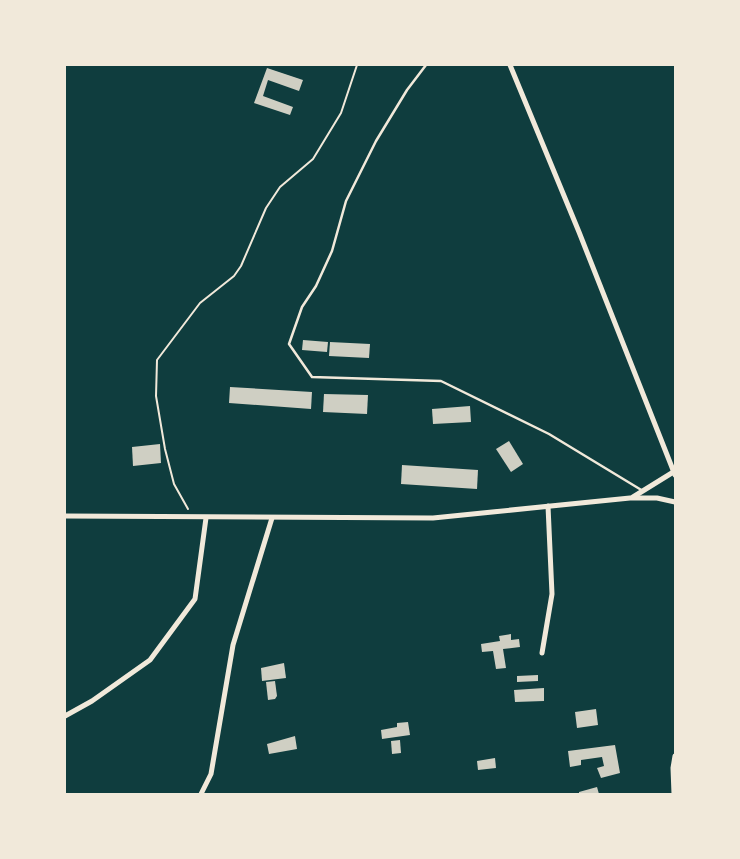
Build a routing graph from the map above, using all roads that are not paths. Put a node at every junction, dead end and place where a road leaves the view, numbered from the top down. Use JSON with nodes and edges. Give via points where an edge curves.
{"nodes":[{"id":1,"x":426,"y":65,"type":"edge"},
{"id":2,"x":510,"y":65,"type":"edge"},
{"id":3,"x":675,"y":473,"type":"edge"},
{"id":4,"x":643,"y":491,"type":"junction"},
{"id":5,"x":630,"y":498,"type":"junction"},
{"id":6,"x":675,"y":502,"type":"edge"},
{"id":7,"x":548,"y":506,"type":"junction"},
{"id":8,"x":65,"y":516,"type":"edge"},
{"id":9,"x":206,"y":518,"type":"junction"},
{"id":10,"x":272,"y":518,"type":"junction"},
{"id":11,"x":542,"y":653,"type":"dead end"},
{"id":12,"x":65,"y":716,"type":"edge"},
{"id":13,"x":675,"y":756,"type":"edge"},
{"id":14,"x":201,"y":794,"type":"edge"},
{"id":15,"x":674,"y":794,"type":"edge"}],
"edges":[{"from":1,"to":4,"type":"lane","via":[[407,90],[346,201],[332,250],[316,286],[302,307],[289,344],[312,377],[441,381],[549,434]]},
{"from":2,"to":3,"type":"street"},
{"from":3,"to":4,"type":"street"},
{"from":4,"to":5,"type":"street"},
{"from":5,"to":6,"type":"street"},
{"from":5,"to":7,"type":"street"},
{"from":7,"to":10,"type":"street","via":[[433,518]]},
{"from":7,"to":11,"type":"street","via":[[552,594]]},
{"from":8,"to":9,"type":"street"},
{"from":9,"to":10,"type":"street"},
{"from":9,"to":12,"type":"street","via":[[195,599],[150,660]]},
{"from":10,"to":14,"type":"street","via":[[233,645],[211,774]]},
{"from":13,"to":15,"type":"street"}]}
